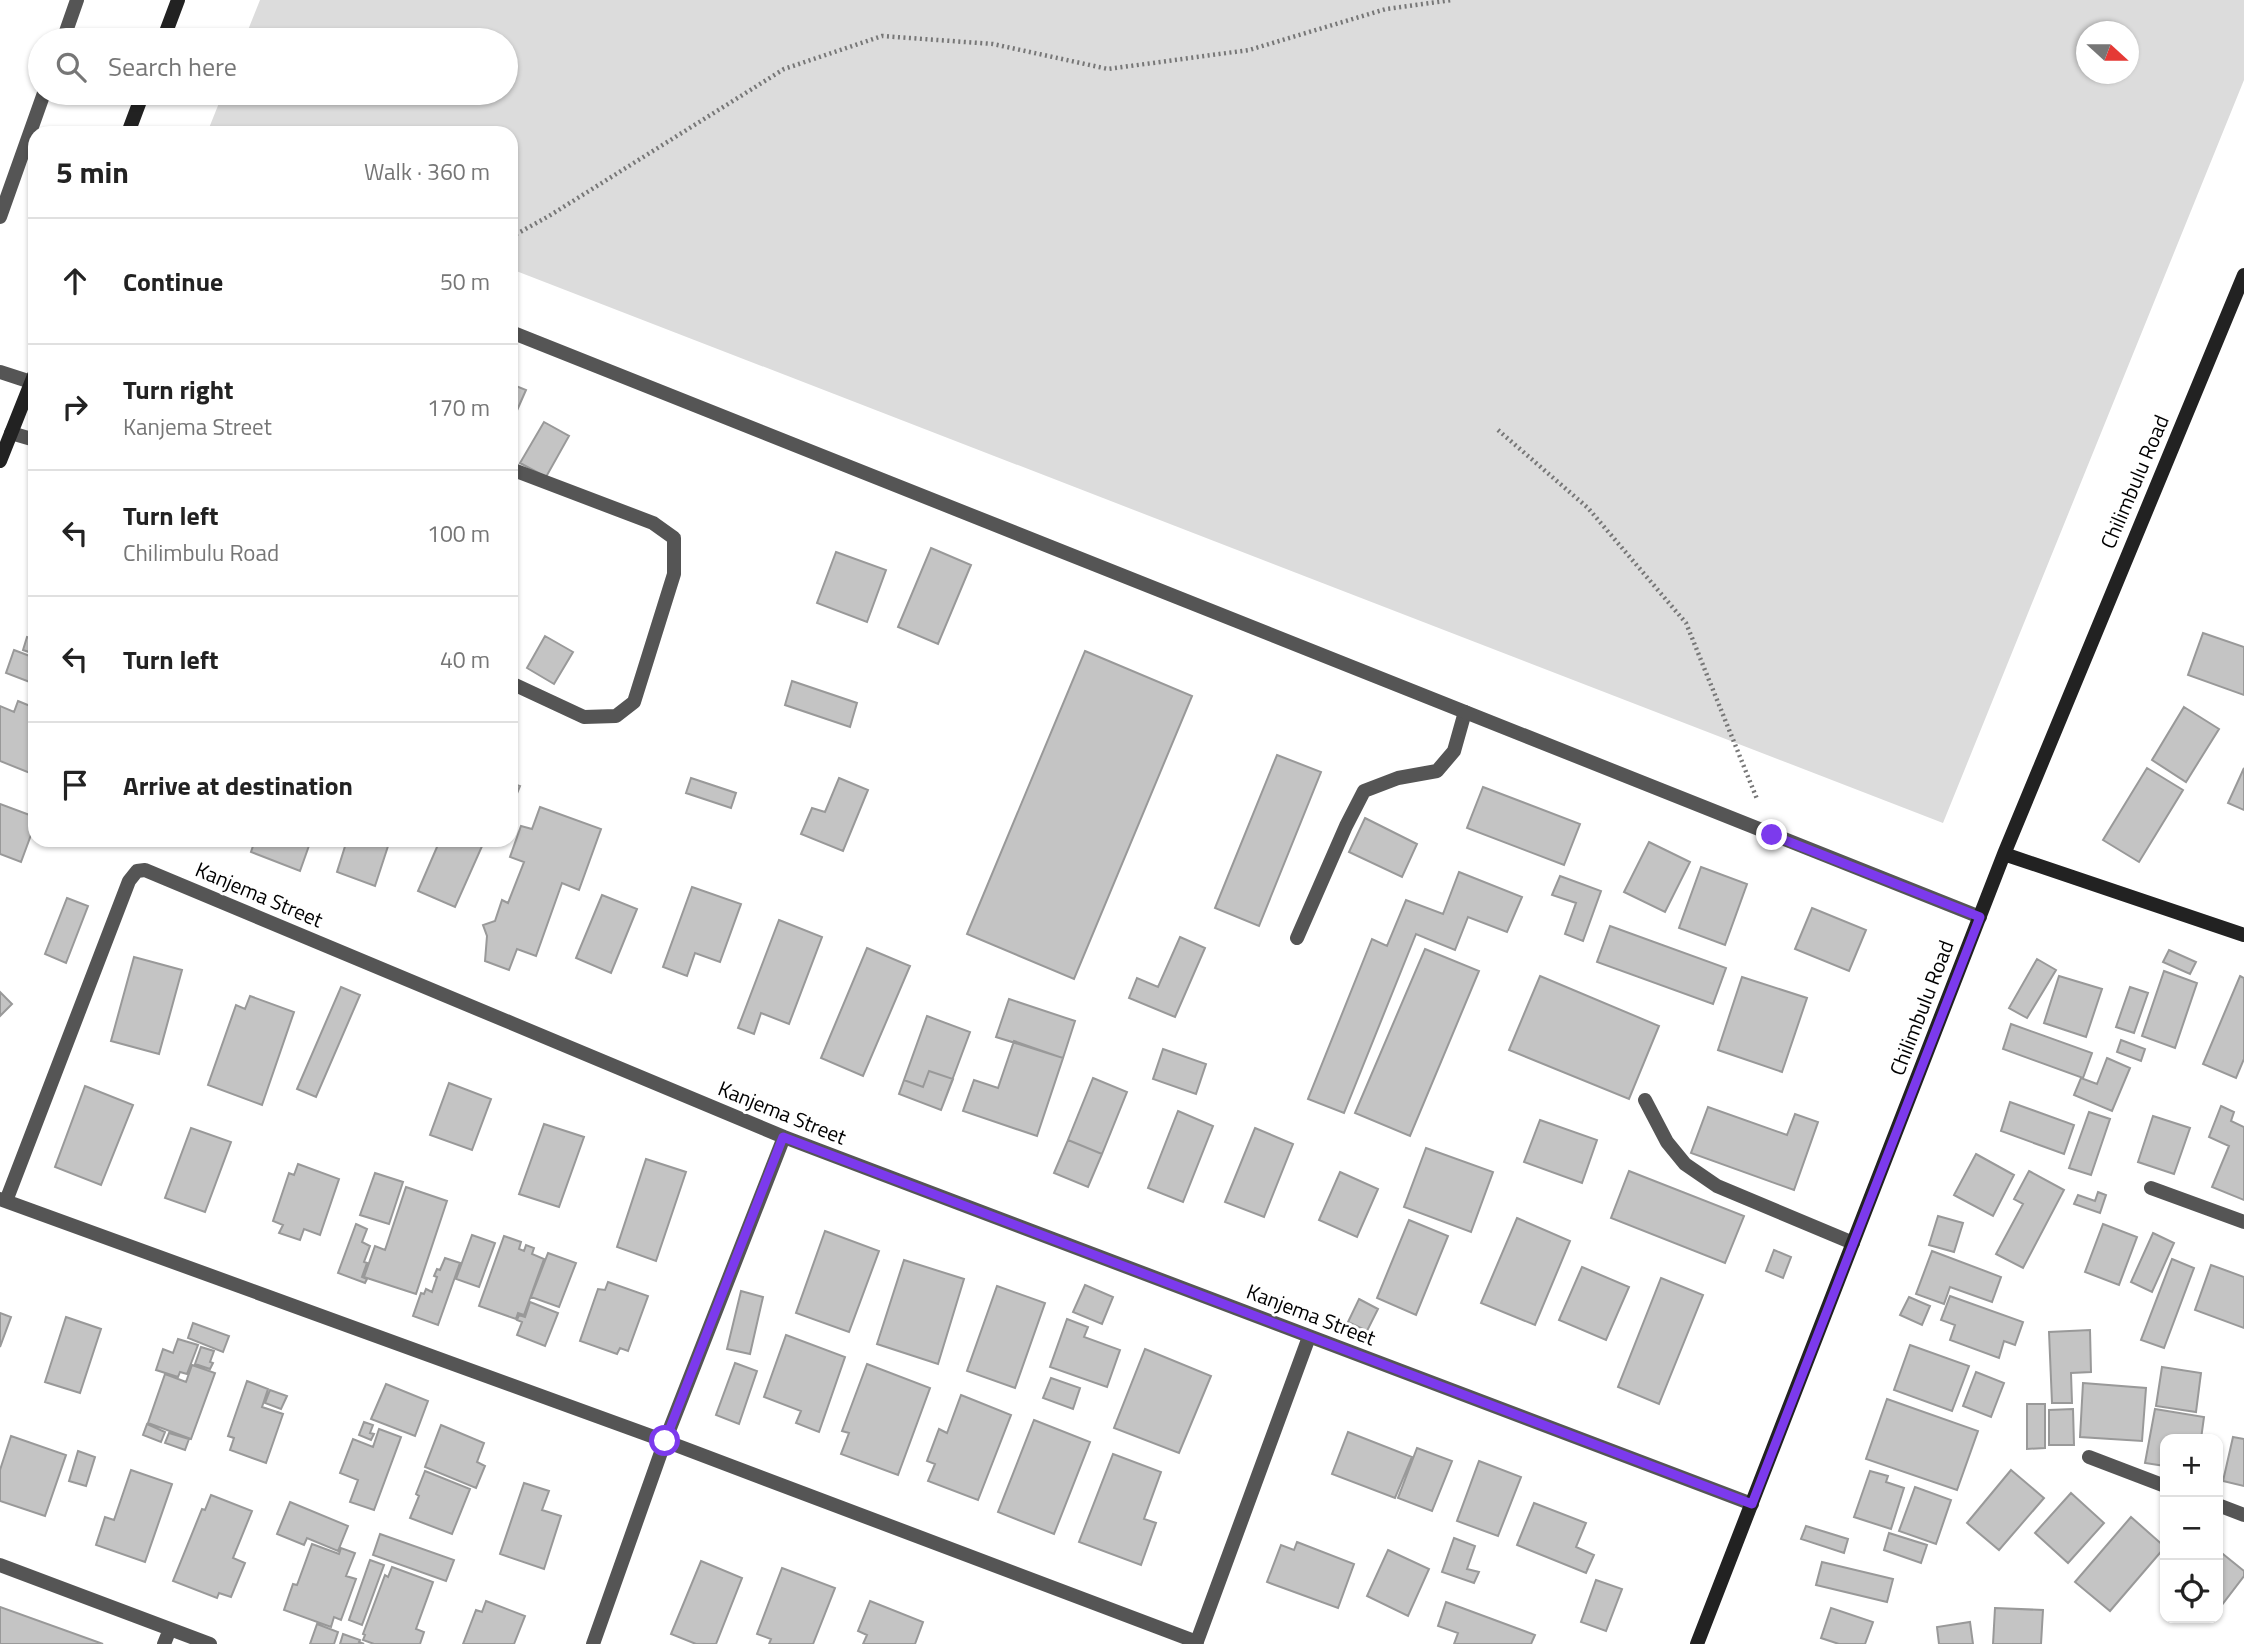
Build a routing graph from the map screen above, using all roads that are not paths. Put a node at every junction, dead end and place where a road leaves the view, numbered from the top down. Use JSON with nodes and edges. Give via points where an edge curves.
{"nodes":[{"id":1,"x":77,"y":0,"type":"edge"},
{"id":2,"x":178,"y":0,"type":"edge"},
{"id":3,"x":67,"y":28,"type":"edge"},
{"id":4,"x":168,"y":28,"type":"edge"},
{"id":5,"x":40,"y":105,"type":"edge"},
{"id":6,"x":138,"y":105,"type":"edge"},
{"id":7,"x":32,"y":126,"type":"edge"},
{"id":8,"x":131,"y":126,"type":"edge"},
{"id":9,"x":28,"y":138,"type":"edge"},
{"id":10,"x":0,"y":217,"type":"edge"},
{"id":11,"x":2244,"y":275,"type":"edge"},
{"id":12,"x":518,"y":335,"type":"edge"},
{"id":13,"x":0,"y":372,"type":"edge"},
{"id":14,"x":28,"y":376,"type":"edge"},
{"id":15,"x":28,"y":390,"type":"edge"},
{"id":16,"x":11,"y":433,"type":"junction"},
{"id":17,"x":28,"y":438,"type":"edge"},
{"id":18,"x":0,"y":461,"type":"edge"},
{"id":19,"x":518,"y":472,"type":"edge"},
{"id":20,"x":518,"y":686,"type":"edge"},
{"id":21,"x":1465,"y":712,"type":"junction"},
{"id":22,"x":2004,"y":854,"type":"junction"},
{"id":23,"x":1980,"y":917,"type":"junction"},
{"id":24,"x":2244,"y":935,"type":"edge"},
{"id":25,"x":1297,"y":938,"type":"dead end"},
{"id":26,"x":1645,"y":1100,"type":"dead end"},
{"id":27,"x":783,"y":1137,"type":"junction"},
{"id":28,"x":2151,"y":1188,"type":"dead end"},
{"id":29,"x":3,"y":1200,"type":"edge"},
{"id":30,"x":2244,"y":1222,"type":"edge"},
{"id":31,"x":1853,"y":1243,"type":"junction"},
{"id":32,"x":1309,"y":1337,"type":"junction"},
{"id":33,"x":665,"y":1441,"type":"junction"},
{"id":34,"x":2089,"y":1457,"type":"dead end"},
{"id":35,"x":2160,"y":1484,"type":"edge"},
{"id":36,"x":1752,"y":1504,"type":"junction"},
{"id":37,"x":2223,"y":1507,"type":"edge"},
{"id":38,"x":2244,"y":1515,"type":"edge"},
{"id":39,"x":0,"y":1565,"type":"edge"},
{"id":40,"x":170,"y":1629,"type":"junction"},
{"id":41,"x":1196,"y":1643,"type":"edge"},
{"id":42,"x":164,"y":1644,"type":"edge"},
{"id":43,"x":210,"y":1644,"type":"edge"},
{"id":44,"x":593,"y":1644,"type":"edge"},
{"id":45,"x":1697,"y":1644,"type":"edge"}],
"edges":[{"from":1,"to":3,"type":"street"},
{"from":2,"to":4,"type":"main road"},
{"from":5,"to":7,"type":"street"},
{"from":6,"to":8,"type":"main road"},
{"from":9,"to":10,"type":"street"},
{"from":11,"to":22,"type":"main road","name":"Chilimbulu Road"},
{"from":12,"to":21,"type":"street"},
{"from":13,"to":14,"type":"street"},
{"from":15,"to":16,"type":"main road"},
{"from":16,"to":17,"type":"street"},
{"from":16,"to":18,"type":"main road"},
{"from":19,"to":20,"type":"street","via":[[653,523],[674,538],[674,574],[634,702],[616,716],[584,717]]},
{"from":21,"to":23,"type":"street"},
{"from":21,"to":25,"type":"street","via":[[1454,751],[1437,771],[1398,778],[1364,791]]},
{"from":22,"to":23,"type":"main road","name":"Chilimbulu Road"},
{"from":22,"to":24,"type":"main road"},
{"from":23,"to":31,"type":"main road","name":"Chilimbulu Road"},
{"from":26,"to":31,"type":"street","via":[[1667,1142],[1685,1164],[1717,1186]]},
{"from":27,"to":29,"type":"street","name":"Kanjema Street","via":[[145,870],[137,871],[129,881]]},
{"from":27,"to":32,"type":"street","name":"Kanjema Street"},
{"from":27,"to":33,"type":"street"},
{"from":28,"to":30,"type":"street"},
{"from":29,"to":33,"type":"street"},
{"from":31,"to":36,"type":"main road","name":"Chilimbulu Road"},
{"from":32,"to":36,"type":"street","name":"Kanjema Street"},
{"from":32,"to":41,"type":"street"},
{"from":33,"to":41,"type":"street"},
{"from":33,"to":44,"type":"street"},
{"from":34,"to":35,"type":"street"},
{"from":36,"to":45,"type":"main road","name":"Chilimbulu Road"},
{"from":37,"to":38,"type":"street"},
{"from":39,"to":40,"type":"street"},
{"from":40,"to":42,"type":"street"},
{"from":40,"to":43,"type":"street"}]}
